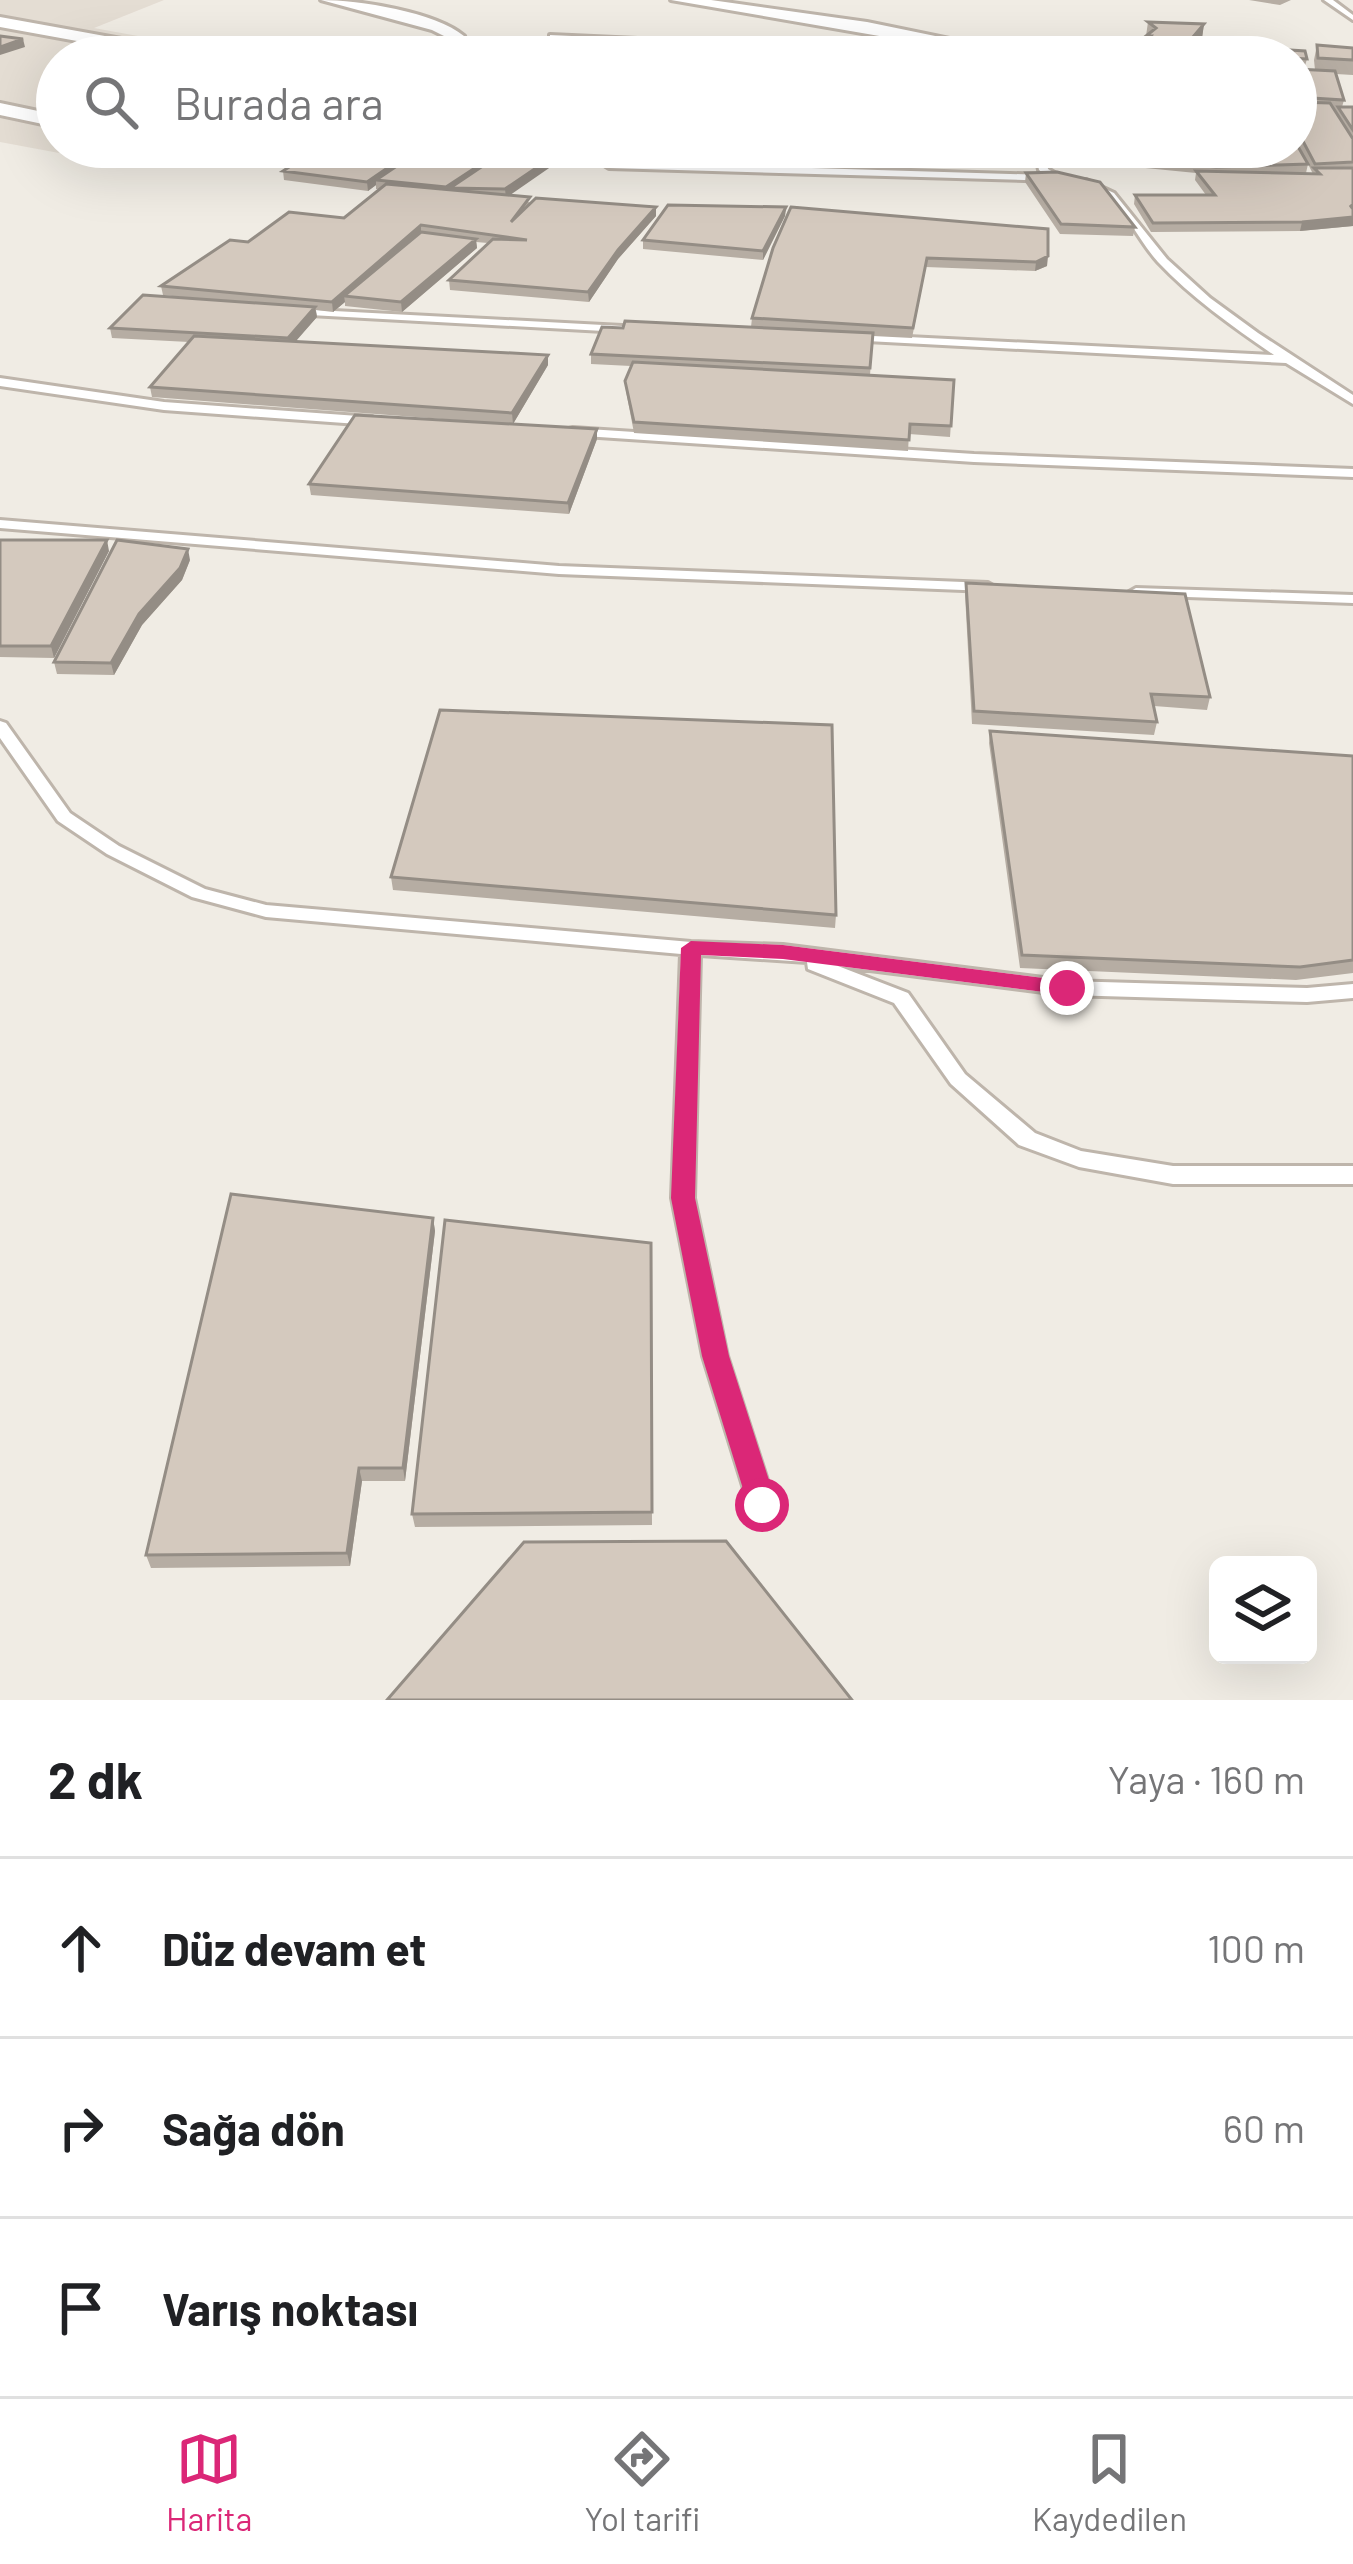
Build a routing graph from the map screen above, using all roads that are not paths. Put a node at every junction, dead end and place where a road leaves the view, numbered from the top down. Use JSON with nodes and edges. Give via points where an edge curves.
{"nodes":[{"id":1,"x":329,"y":0,"type":"edge"},
{"id":2,"x":679,"y":0,"type":"edge"},
{"id":3,"x":1328,"y":0,"type":"edge"},
{"id":4,"x":1353,"y":18,"type":"edge"},
{"id":5,"x":0,"y":22,"type":"edge"},
{"id":6,"x":77,"y":36,"type":"edge"},
{"id":7,"x":456,"y":36,"type":"dead end"},
{"id":8,"x":916,"y":36,"type":"edge"},
{"id":9,"x":0,"y":109,"type":"edge"},
{"id":10,"x":36,"y":117,"type":"edge"},
{"id":11,"x":713,"y":168,"type":"edge"},
{"id":12,"x":1044,"y":168,"type":"edge"},
{"id":13,"x":1059,"y":178,"type":"junction"},
{"id":14,"x":283,"y":310,"type":"edge"},
{"id":15,"x":640,"y":330,"type":"edge"},
{"id":16,"x":831,"y":337,"type":"edge"},
{"id":17,"x":1286,"y":359,"type":"junction"},
{"id":18,"x":0,"y":382,"type":"edge"},
{"id":19,"x":1353,"y":400,"type":"edge"},
{"id":20,"x":381,"y":421,"type":"edge"},
{"id":21,"x":557,"y":431,"type":"edge"},
{"id":22,"x":1353,"y":473,"type":"edge"},
{"id":23,"x":0,"y":524,"type":"edge"},
{"id":24,"x":998,"y":587,"type":"edge"},
{"id":25,"x":1116,"y":592,"type":"edge"},
{"id":26,"x":1353,"y":599,"type":"edge"},
{"id":27,"x":0,"y":726,"type":"edge"},
{"id":28,"x":691,"y":948,"type":"junction"},
{"id":29,"x":783,"y":952,"type":"junction"},
{"id":30,"x":1353,"y":991,"type":"edge"},
{"id":31,"x":1353,"y":1175,"type":"edge"},
{"id":32,"x":762,"y":1505,"type":"dead end"}],
"edges":[{"from":1,"to":7,"type":"street"},
{"from":2,"to":8,"type":"street"},
{"from":3,"to":4,"type":"lane"},
{"from":5,"to":6,"type":"street"},
{"from":9,"to":10,"type":"street"},
{"from":11,"to":13,"type":"lane"},
{"from":12,"to":13,"type":"lane"},
{"from":13,"to":17,"type":"lane","via":[[1110,193],[1160,258]]},
{"from":14,"to":15,"type":"lane"},
{"from":16,"to":17,"type":"lane"},
{"from":17,"to":19,"type":"lane"},
{"from":18,"to":20,"type":"lane","via":[[164,406]]},
{"from":21,"to":22,"type":"lane"},
{"from":23,"to":24,"type":"lane","via":[[559,571]]},
{"from":25,"to":26,"type":"lane"},
{"from":27,"to":28,"type":"lane","via":[[64,817],[199,893],[266,910]]},
{"from":28,"to":29,"type":"lane"},
{"from":28,"to":32,"type":"lane","via":[[683,1198],[716,1356]]},
{"from":29,"to":30,"type":"lane","via":[[1067,988]]},
{"from":29,"to":31,"type":"lane","via":[[901,998],[958,1079],[1027,1139],[1079,1159],[1173,1175]]}]}
